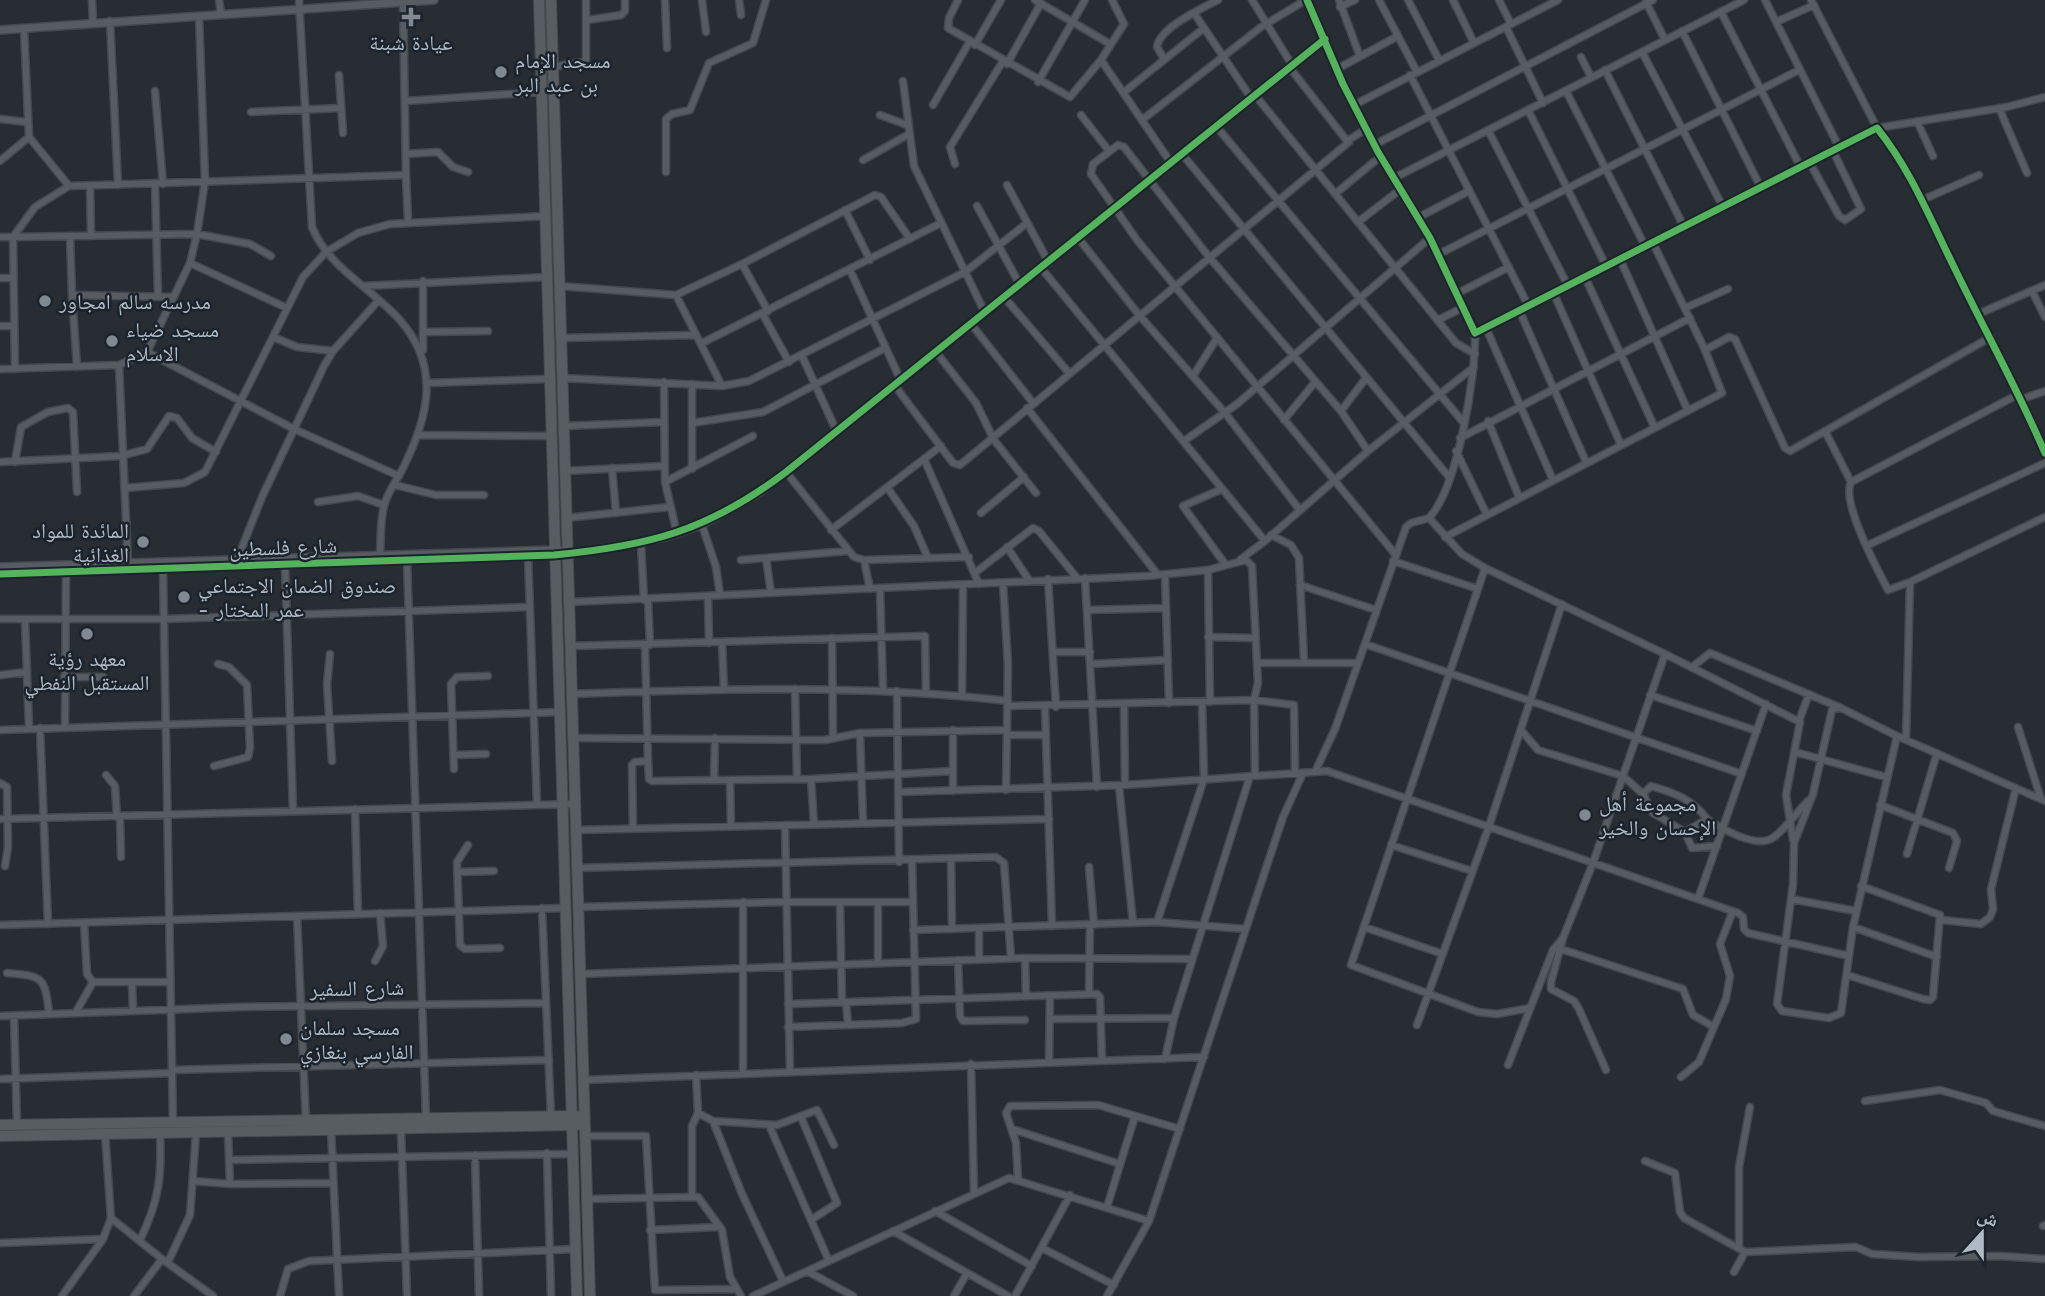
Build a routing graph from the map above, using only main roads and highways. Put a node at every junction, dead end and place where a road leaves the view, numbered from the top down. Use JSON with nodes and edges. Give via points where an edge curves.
{"nodes":[{"id":1,"x":539,"y":0,"type":"edge"},
{"id":2,"x":551,"y":0,"type":"edge"},
{"id":3,"x":570,"y":1096,"type":"junction"},
{"id":4,"x":553,"y":1120,"type":"junction"},
{"id":5,"x":571,"y":1121,"type":"junction"},
{"id":6,"x":473,"y":1123,"type":"junction"},
{"id":7,"x":0,"y":1125,"type":"edge"},
{"id":8,"x":306,"y":1125,"type":"junction"},
{"id":9,"x":584,"y":1125,"type":"junction"},
{"id":10,"x":253,"y":1126,"type":"junction"},
{"id":11,"x":173,"y":1127,"type":"junction"},
{"id":12,"x":0,"y":1136,"type":"edge"},
{"id":13,"x":572,"y":1138,"type":"junction"},
{"id":14,"x":577,"y":1296,"type":"edge"},
{"id":15,"x":590,"y":1296,"type":"edge"}],
"edges":[{"from":1,"to":3,"type":"main road"},
{"from":2,"to":9,"type":"main road"},
{"from":3,"to":4,"type":"main road"},
{"from":3,"to":5,"type":"main road"},
{"from":4,"to":5,"type":"main road"},
{"from":4,"to":6,"type":"main road"},
{"from":4,"to":13,"type":"main road"},
{"from":5,"to":9,"type":"main road"},
{"from":5,"to":13,"type":"main road"},
{"from":6,"to":8,"type":"main road","via":[[426,1118]]},
{"from":6,"to":8,"type":"main road","via":[[401,1130]]},
{"from":7,"to":11,"type":"main road"},
{"from":8,"to":10,"type":"main road"},
{"from":9,"to":15,"type":"main road"},
{"from":10,"to":11,"type":"main road"},
{"from":10,"to":11,"type":"main road","via":[[228,1133]]},
{"from":11,"to":12,"type":"main road","via":[[160,1133]]},
{"from":13,"to":14,"type":"main road"}]}
